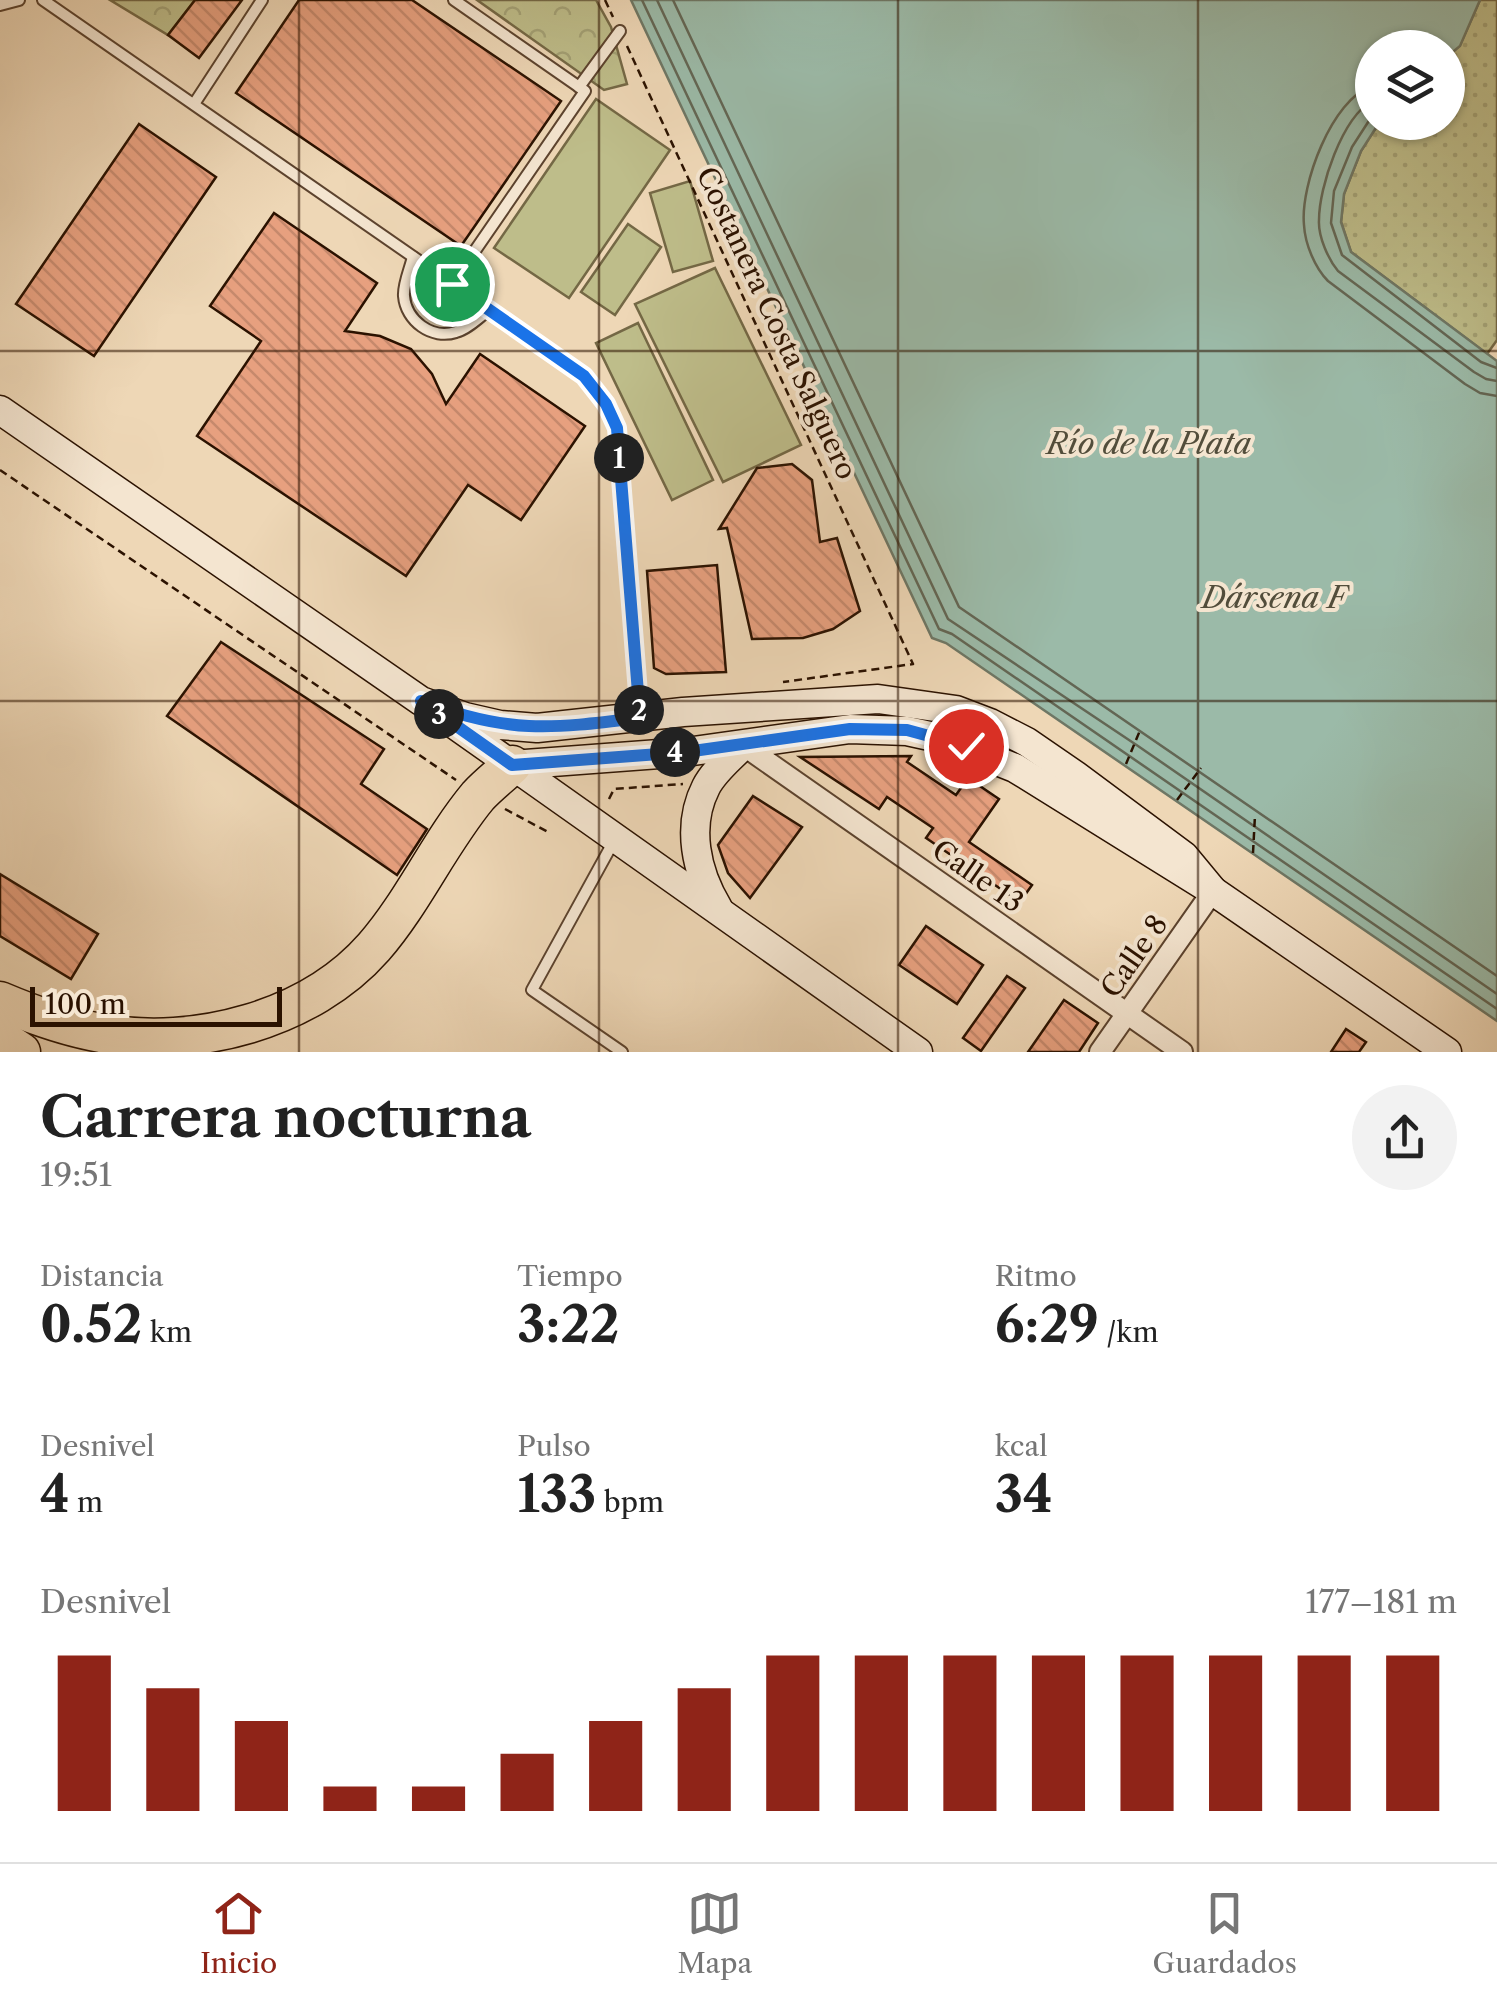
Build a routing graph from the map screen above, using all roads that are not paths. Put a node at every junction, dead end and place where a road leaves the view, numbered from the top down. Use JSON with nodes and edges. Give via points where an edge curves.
{"nodes":[{"id":1,"x":20,"y":0,"type":"edge"},
{"id":2,"x":42,"y":0,"type":"edge"},
{"id":3,"x":262,"y":0,"type":"edge"},
{"id":4,"x":454,"y":0,"type":"edge"},
{"id":5,"x":0,"y":5,"type":"edge"},
{"id":6,"x":620,"y":31,"type":"road end"},
{"id":7,"x":578,"y":87,"type":"junction"},
{"id":8,"x":194,"y":104,"type":"junction"},
{"id":9,"x":413,"y":257,"type":"junction"},
{"id":10,"x":452,"y":284,"type":"junction"},
{"id":11,"x":489,"y":310,"type":"junction"},
{"id":12,"x":0,"y":410,"type":"edge"},
{"id":13,"x":421,"y":701,"type":"junction"},
{"id":14,"x":640,"y":718,"type":"junction"},
{"id":15,"x":743,"y":745,"type":"junction"},
{"id":16,"x":512,"y":765,"type":"junction"},
{"id":17,"x":616,"y":838,"type":"junction"},
{"id":18,"x":1213,"y":891,"type":"junction"},
{"id":19,"x":721,"y":913,"type":"junction"},
{"id":20,"x":0,"y":1001,"type":"edge"},
{"id":21,"x":1126,"y":1014,"type":"junction"},
{"id":22,"x":0,"y":1038,"type":"edge"},
{"id":23,"x":21,"y":1052,"type":"edge"},
{"id":24,"x":622,"y":1052,"type":"edge"},
{"id":25,"x":918,"y":1052,"type":"edge"},
{"id":26,"x":1100,"y":1052,"type":"edge"},
{"id":27,"x":1182,"y":1052,"type":"edge"},
{"id":28,"x":1447,"y":1052,"type":"edge"}],
"edges":[{"from":1,"to":5,"type":"lane"},
{"from":2,"to":8,"type":"lane"},
{"from":3,"to":8,"type":"lane"},
{"from":4,"to":7,"type":"lane"},
{"from":6,"to":7,"type":"lane"},
{"from":7,"to":10,"type":"lane","via":[[584,91]]},
{"from":8,"to":9,"type":"lane"},
{"from":9,"to":10,"type":"lane"},
{"from":9,"to":11,"type":"lane","via":[[404,295],[422,328],[459,332]]},
{"from":10,"to":11,"type":"lane"},
{"from":11,"to":14,"type":"lane","via":[[584,376],[617,428]]},
{"from":12,"to":13,"type":"main road"},
{"from":13,"to":14,"type":"main road","via":[[500,725],[557,728]]},
{"from":13,"to":16,"type":"main road"},
{"from":14,"to":18,"type":"main road","via":[[878,699],[956,710],[1028,742],[1075,775],[1184,856]]},
{"from":15,"to":16,"type":"main road"},
{"from":15,"to":18,"type":"main road","via":[[850,729],[939,738],[1015,768]]},
{"from":15,"to":19,"type":"main road","via":[[707,785],[698,810],[698,864]]},
{"from":15,"to":21,"type":"street","name":"Calle 13"},
{"from":16,"to":17,"type":"main road"},
{"from":16,"to":20,"type":"highway","via":[[479,796],[372,949],[339,978],[284,1010],[218,1031],[146,1038],[82,1030]]},
{"from":17,"to":19,"type":"main road"},
{"from":17,"to":24,"type":"lane","via":[[532,990]]},
{"from":18,"to":21,"type":"street","name":"Calle 8"},
{"from":18,"to":28,"type":"main road"},
{"from":19,"to":25,"type":"main road"},
{"from":21,"to":26,"type":"street","name":"Calle 8"},
{"from":21,"to":27,"type":"street","name":"Calle 13"},
{"from":22,"to":23,"type":"highway"}]}
